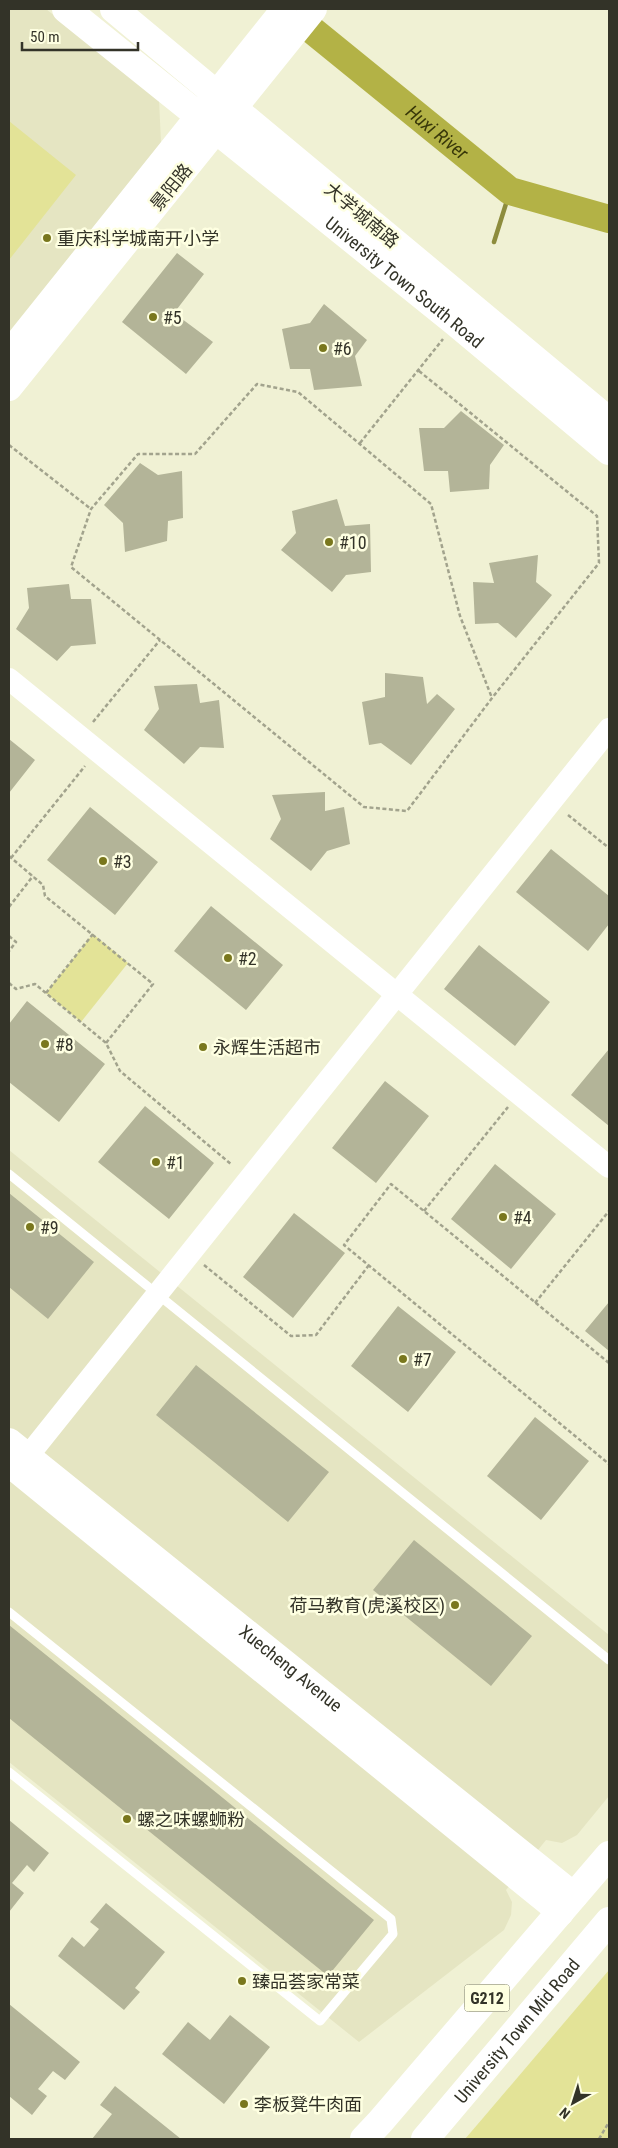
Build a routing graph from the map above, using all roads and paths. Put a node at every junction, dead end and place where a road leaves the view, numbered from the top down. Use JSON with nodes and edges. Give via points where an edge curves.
{"nodes":[{"id":1,"x":66,"y":9,"type":"edge"},
{"id":2,"x":114,"y":9,"type":"edge"},
{"id":3,"x":284,"y":9,"type":"edge"},
{"id":4,"x":314,"y":9,"type":"edge"},
{"id":5,"x":269,"y":47,"type":"junction"},
{"id":6,"x":216,"y":112,"type":"junction"},
{"id":7,"x":455,"y":322,"type":"junction"},
{"id":8,"x":9,"y":353,"type":"edge"},
{"id":9,"x":419,"y":371,"type":"junction"},
{"id":10,"x":9,"y":388,"type":"edge"},
{"id":11,"x":609,"y":421,"type":"edge"},
{"id":12,"x":360,"y":443,"type":"junction"},
{"id":13,"x":9,"y":445,"type":"edge"},
{"id":14,"x":609,"y":451,"type":"edge"},
{"id":15,"x":91,"y":509,"type":"junction"},
{"id":16,"x":160,"y":640,"type":"junction"},
{"id":17,"x":9,"y":679,"type":"edge"},
{"id":18,"x":492,"y":698,"type":"junction"},
{"id":19,"x":609,"y":729,"type":"edge"},
{"id":20,"x":89,"y":744,"type":"junction"},
{"id":21,"x":568,"y":815,"type":"dead end"},
{"id":22,"x":609,"y":848,"type":"edge"},
{"id":23,"x":10,"y":857,"type":"edge"},
{"id":24,"x":33,"y":876,"type":"junction"},
{"id":25,"x":9,"y":907,"type":"edge"},
{"id":26,"x":93,"y":934,"type":"junction"},
{"id":27,"x":9,"y":936,"type":"edge"},
{"id":28,"x":9,"y":951,"type":"edge"},
{"id":29,"x":9,"y":983,"type":"edge"},
{"id":30,"x":46,"y":993,"type":"junction"},
{"id":31,"x":397,"y":994,"type":"junction"},
{"id":32,"x":106,"y":1043,"type":"junction"},
{"id":33,"x":519,"y":1094,"type":"junction"},
{"id":34,"x":232,"y":1166,"type":"dead end"},
{"id":35,"x":609,"y":1167,"type":"edge"},
{"id":36,"x":9,"y":1174,"type":"edge"},
{"id":37,"x":424,"y":1211,"type":"junction"},
{"id":38,"x":609,"y":1211,"type":"edge"},
{"id":39,"x":190,"y":1254,"type":"junction"},
{"id":40,"x":369,"y":1265,"type":"junction"},
{"id":41,"x":158,"y":1294,"type":"junction"},
{"id":42,"x":535,"y":1303,"type":"junction"},
{"id":43,"x":609,"y":1363,"type":"edge"},
{"id":44,"x":14,"y":1461,"type":"edge"},
{"id":45,"x":609,"y":1464,"type":"edge"},
{"id":46,"x":9,"y":1612,"type":"edge"},
{"id":47,"x":609,"y":1660,"type":"edge"},
{"id":48,"x":9,"y":1772,"type":"edge"},
{"id":49,"x":609,"y":1855,"type":"edge"},
{"id":50,"x":568,"y":1904,"type":"junction"},
{"id":51,"x":609,"y":1921,"type":"edge"},
{"id":52,"x":609,"y":2122,"type":"edge"},
{"id":53,"x":364,"y":2139,"type":"edge"},
{"id":54,"x":425,"y":2139,"type":"edge"},
{"id":55,"x":599,"y":2139,"type":"edge"}],
"edges":[{"from":1,"to":6,"type":"main road"},
{"from":2,"to":6,"type":"main road","name":"大学城南路"},
{"from":3,"to":5,"type":"main road","name":"景阳路"},
{"from":4,"to":5,"type":"main road","name":"景阳路"},
{"from":5,"to":6,"type":"main road","name":"景阳路"},
{"from":6,"to":7,"type":"main road","name":"University Town South Road"},
{"from":6,"to":8,"type":"main road","name":"景阳路"},
{"from":6,"to":10,"type":"main road","name":"景阳路"},
{"from":6,"to":11,"type":"main road","name":"大学城南路"},
{"from":7,"to":9,"type":"path"},
{"from":7,"to":14,"type":"main road","name":"University Town South Road"},
{"from":9,"to":12,"type":"path"},
{"from":9,"to":18,"type":"path","via":[[597,516],[599,564]]},
{"from":12,"to":15,"type":"path","via":[[298,392],[257,384],[195,454],[138,454]]},
{"from":12,"to":18,"type":"path","via":[[431,504],[460,616]]},
{"from":13,"to":15,"type":"path"},
{"from":15,"to":16,"type":"path","via":[[71,567]]},
{"from":16,"to":18,"type":"path","via":[[364,807],[407,811]]},
{"from":16,"to":20,"type":"path"},
{"from":17,"to":20,"type":"street"},
{"from":19,"to":31,"type":"street"},
{"from":20,"to":23,"type":"path"},
{"from":20,"to":31,"type":"street"},
{"from":21,"to":22,"type":"path"},
{"from":23,"to":24,"type":"path"},
{"from":24,"to":25,"type":"path"},
{"from":24,"to":26,"type":"path","via":[[43,885],[45,896]]},
{"from":26,"to":30,"type":"path"},
{"from":26,"to":32,"type":"path","via":[[153,984]]},
{"from":27,"to":28,"type":"path","via":[[16,942]]},
{"from":29,"to":30,"type":"path","via":[[16,989],[35,984]]},
{"from":30,"to":32,"type":"path"},
{"from":31,"to":33,"type":"street"},
{"from":31,"to":39,"type":"street"},
{"from":32,"to":34,"type":"path","via":[[120,1071]]},
{"from":33,"to":35,"type":"street"},
{"from":33,"to":37,"type":"path"},
{"from":36,"to":41,"type":"lane"},
{"from":37,"to":40,"type":"path","via":[[391,1184],[344,1245]]},
{"from":37,"to":42,"type":"path"},
{"from":38,"to":42,"type":"path"},
{"from":39,"to":40,"type":"path","via":[[291,1336],[316,1335]]},
{"from":39,"to":41,"type":"street"},
{"from":40,"to":45,"type":"path"},
{"from":41,"to":44,"type":"street"},
{"from":41,"to":47,"type":"lane"},
{"from":42,"to":43,"type":"path"},
{"from":44,"to":50,"type":"main road","name":"Xuecheng Avenue"},
{"from":46,"to":48,"type":"lane","via":[[391,1919],[393,1934],[320,2021]]},
{"from":49,"to":50,"type":"main road","number":"G212"},
{"from":50,"to":53,"type":"main road","number":"G212"},
{"from":51,"to":54,"type":"main road","name":"University Town Mid Road","number":"G212"},
{"from":52,"to":55,"type":"path"}]}
